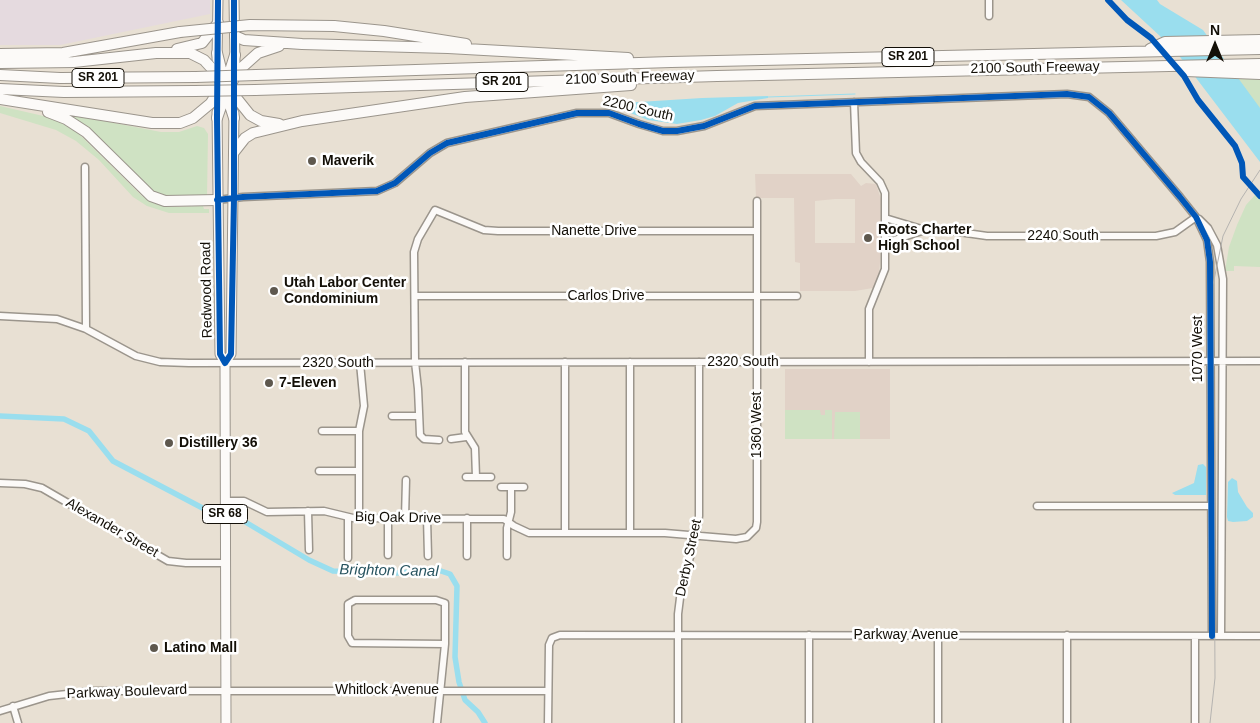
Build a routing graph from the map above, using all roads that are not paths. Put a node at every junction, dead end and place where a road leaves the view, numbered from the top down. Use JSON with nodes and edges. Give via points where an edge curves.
{"nodes":[{"id":1,"x":218,"y":0,"type":"edge"},
{"id":2,"x":234,"y":0,"type":"edge"},
{"id":3,"x":989,"y":0,"type":"edge"},
{"id":4,"x":990,"y":16,"type":"dead end"},
{"id":5,"x":218,"y":23,"type":"junction"},
{"id":6,"x":235,"y":36,"type":"junction"},
{"id":7,"x":1260,"y":40,"type":"edge"},
{"id":8,"x":302,"y":44,"type":"junction"},
{"id":9,"x":1260,"y":49,"type":"edge"},
{"id":10,"x":1145,"y":51,"type":"junction"},
{"id":11,"x":516,"y":52,"type":"junction"},
{"id":12,"x":156,"y":53,"type":"junction"},
{"id":13,"x":217,"y":53,"type":"junction"},
{"id":14,"x":0,"y":54,"type":"edge"},
{"id":15,"x":235,"y":55,"type":"joint"},
{"id":16,"x":671,"y":62,"type":"junction"},
{"id":17,"x":0,"y":63,"type":"edge"},
{"id":18,"x":1260,"y":64,"type":"edge"},
{"id":19,"x":1173,"y":68,"type":"junction"},
{"id":20,"x":216,"y":73,"type":"junction"},
{"id":21,"x":1260,"y":74,"type":"edge"},
{"id":22,"x":0,"y":75,"type":"edge"},
{"id":23,"x":749,"y":75,"type":"junction"},
{"id":24,"x":227,"y":87,"type":"junction"},
{"id":25,"x":0,"y":89,"type":"edge"},
{"id":26,"x":0,"y":99,"type":"edge"},
{"id":27,"x":854,"y":102,"type":"junction"},
{"id":28,"x":1097,"y":102,"type":"joint"},
{"id":29,"x":27,"y":105,"type":"junction"},
{"id":30,"x":217,"y":118,"type":"joint"},
{"id":31,"x":234,"y":118,"type":"joint"},
{"id":32,"x":302,"y":122,"type":"junction"},
{"id":33,"x":234,"y":152,"type":"junction"},
{"id":34,"x":85,"y":166,"type":"dead end"},
{"id":35,"x":234,"y":198,"type":"junction"},
{"id":36,"x":217,"y":200,"type":"junction"},
{"id":37,"x":757,"y":201,"type":"dead end"},
{"id":38,"x":1196,"y":217,"type":"junction"},
{"id":39,"x":885,"y":218,"type":"junction"},
{"id":40,"x":925,"y":230,"type":"junction"},
{"id":41,"x":757,"y":231,"type":"junction"},
{"id":42,"x":885,"y":243,"type":"junction"},
{"id":43,"x":757,"y":295,"type":"junction"},
{"id":44,"x":415,"y":296,"type":"junction"},
{"id":45,"x":797,"y":296,"type":"dead end"},
{"id":46,"x":0,"y":316,"type":"edge"},
{"id":47,"x":86,"y":329,"type":"junction"},
{"id":48,"x":1210,"y":361,"type":"junction"},
{"id":49,"x":1223,"y":361,"type":"junction"},
{"id":50,"x":1260,"y":361,"type":"edge"},
{"id":51,"x":414,"y":362,"type":"junction"},
{"id":52,"x":465,"y":362,"type":"junction"},
{"id":53,"x":565,"y":362,"type":"junction"},
{"id":54,"x":630,"y":362,"type":"junction"},
{"id":55,"x":699,"y":362,"type":"junction"},
{"id":56,"x":757,"y":362,"type":"junction"},
{"id":57,"x":869,"y":362,"type":"junction"},
{"id":58,"x":225,"y":363,"type":"junction"},
{"id":59,"x":360,"y":363,"type":"junction"},
{"id":60,"x":392,"y":416,"type":"dead end"},
{"id":61,"x":418,"y":416,"type":"junction"},
{"id":62,"x":322,"y":431,"type":"dead end"},
{"id":63,"x":359,"y":431,"type":"junction"},
{"id":64,"x":466,"y":437,"type":"junction"},
{"id":65,"x":451,"y":439,"type":"dead end"},
{"id":66,"x":439,"y":440,"type":"dead end"},
{"id":67,"x":320,"y":471,"type":"dead end"},
{"id":68,"x":359,"y":471,"type":"junction"},
{"id":69,"x":466,"y":477,"type":"dead end"},
{"id":70,"x":476,"y":477,"type":"junction"},
{"id":71,"x":491,"y":477,"type":"dead end"},
{"id":72,"x":406,"y":480,"type":"dead end"},
{"id":73,"x":0,"y":483,"type":"edge"},
{"id":74,"x":501,"y":487,"type":"dead end"},
{"id":75,"x":511,"y":487,"type":"junction"},
{"id":76,"x":524,"y":487,"type":"dead end"},
{"id":77,"x":225,"y":501,"type":"junction"},
{"id":78,"x":1037,"y":506,"type":"dead end"},
{"id":79,"x":1210,"y":506,"type":"junction"},
{"id":80,"x":308,"y":511,"type":"junction"},
{"id":81,"x":348,"y":518,"type":"junction"},
{"id":82,"x":359,"y":518,"type":"junction"},
{"id":83,"x":388,"y":518,"type":"junction"},
{"id":84,"x":406,"y":518,"type":"junction"},
{"id":85,"x":428,"y":518,"type":"junction"},
{"id":86,"x":467,"y":518,"type":"junction"},
{"id":87,"x":509,"y":521,"type":"junction"},
{"id":88,"x":564,"y":533,"type":"junction"},
{"id":89,"x":630,"y":533,"type":"junction"},
{"id":90,"x":696,"y":535,"type":"junction"},
{"id":91,"x":309,"y":550,"type":"dead end"},
{"id":92,"x":388,"y":555,"type":"dead end"},
{"id":93,"x":428,"y":556,"type":"dead end"},
{"id":94,"x":467,"y":556,"type":"dead end"},
{"id":95,"x":507,"y":556,"type":"dead end"},
{"id":96,"x":348,"y":558,"type":"dead end"},
{"id":97,"x":226,"y":563,"type":"junction"},
{"id":98,"x":677,"y":635,"type":"junction"},
{"id":99,"x":809,"y":635,"type":"junction"},
{"id":100,"x":938,"y":635,"type":"junction"},
{"id":101,"x":1067,"y":635,"type":"junction"},
{"id":102,"x":1195,"y":636,"type":"junction"},
{"id":103,"x":1212,"y":636,"type":"junction"},
{"id":104,"x":1221,"y":636,"type":"junction"},
{"id":105,"x":1260,"y":636,"type":"edge"},
{"id":106,"x":445,"y":644,"type":"junction"},
{"id":107,"x":226,"y":690,"type":"junction"},
{"id":108,"x":442,"y":691,"type":"junction"},
{"id":109,"x":548,"y":691,"type":"junction"},
{"id":110,"x":13,"y":706,"type":"junction"},
{"id":111,"x":0,"y":711,"type":"edge"},
{"id":112,"x":18,"y":723,"type":"edge"},
{"id":113,"x":226,"y":723,"type":"edge"},
{"id":114,"x":437,"y":723,"type":"edge"},
{"id":115,"x":548,"y":723,"type":"edge"},
{"id":116,"x":678,"y":723,"type":"edge"},
{"id":117,"x":809,"y":723,"type":"edge"},
{"id":118,"x":938,"y":723,"type":"edge"},
{"id":119,"x":1067,"y":723,"type":"edge"},
{"id":120,"x":1195,"y":723,"type":"edge"}],
"edges":[{"from":1,"to":5,"type":"main road"},
{"from":2,"to":6,"type":"main road"},
{"from":3,"to":4,"type":"street"},
{"from":5,"to":12,"type":"highway","via":[[202,43]]},
{"from":5,"to":13,"type":"main road"},
{"from":6,"to":8,"type":"highway","via":[[244,40]]},
{"from":6,"to":15,"type":"main road"},
{"from":7,"to":10,"type":"highway","via":[[1165,42]]},
{"from":8,"to":11,"type":"highway"},
{"from":8,"to":24,"type":"highway","via":[[263,51],[250,59]]},
{"from":9,"to":10,"type":"highway","name":"2100 South Freeway","number":"SR 201"},
{"from":10,"to":16,"type":"highway","name":"2100 South Freeway","number":"SR 201"},
{"from":11,"to":14,"type":"highway","bridge":true,"via":[[384,31],[334,26],[250,25],[211,28],[63,53]]},
{"from":11,"to":16,"type":"highway"},
{"from":12,"to":17,"type":"highway","via":[[74,62]]},
{"from":12,"to":20,"type":"highway","via":[[192,54],[204,60]]},
{"from":13,"to":20,"type":"main road"},
{"from":13,"to":24,"type":"highway"},
{"from":15,"to":24,"type":"highway"},
{"from":16,"to":22,"type":"highway","name":"2100 South Freeway","number":"SR 201","bridge":true,"via":[[196,77]]},
{"from":18,"to":19,"type":"highway"},
{"from":19,"to":21,"type":"highway"},
{"from":19,"to":23,"type":"highway","name":"2100 South Freeway","number":"SR 201","via":[[1092,72],[1075,67]]},
{"from":20,"to":24,"type":"highway"},
{"from":23,"to":25,"type":"highway","name":"2100 South Freeway","number":"SR 201","bridge":true,"via":[[255,90],[73,92]]},
{"from":23,"to":32,"type":"highway","via":[[717,80],[465,97]]},
{"from":24,"to":29,"type":"highway","via":[[193,118],[170,124]]},
{"from":24,"to":30,"type":"highway"},
{"from":24,"to":31,"type":"highway"},
{"from":24,"to":32,"type":"highway","via":[[246,111],[261,121],[273,124]]},
{"from":26,"to":29,"type":"highway"},
{"from":27,"to":28,"type":"street","name":"2200 South","via":[[1067,94],[1089,97]]},
{"from":27,"to":35,"type":"street","name":"2200 South","via":[[755,106],[704,126],[677,131],[650,127],[609,113],[577,112],[447,144],[422,159],[396,183],[377,191]]},
{"from":27,"to":39,"type":"street","via":[[856,153],[883,187]]},
{"from":28,"to":38,"type":"street","name":"1070 West"},
{"from":29,"to":36,"type":"highway","via":[[66,119],[86,132],[151,196],[165,201]]},
{"from":30,"to":36,"type":"main road","name":"Redwood Road","number":"SR 68"},
{"from":31,"to":33,"type":"main road","name":"Redwood Road","number":"SR 68"},
{"from":32,"to":33,"type":"highway","via":[[253,132]]},
{"from":33,"to":35,"type":"main road","name":"Redwood Road","number":"SR 68"},
{"from":34,"to":47,"type":"street"},
{"from":35,"to":36,"type":"street","name":"2200 South"},
{"from":35,"to":58,"type":"main road","name":"Redwood Road","number":"SR 68","via":[[231,354]]},
{"from":36,"to":58,"type":"main road","name":"Redwood Road","number":"SR 68","via":[[220,354]]},
{"from":37,"to":41,"type":"street","name":"1360 West"},
{"from":38,"to":40,"type":"street","name":"2240 South","via":[[1175,232],[1156,236],[988,236]]},
{"from":38,"to":48,"type":"street","name":"1070 West","via":[[1209,248]]},
{"from":38,"to":49,"type":"street","name":"1070 West","via":[[1211,233],[1222,266]]},
{"from":39,"to":40,"type":"street","name":"2240 South"},
{"from":39,"to":42,"type":"street"},
{"from":40,"to":42,"type":"street","name":"2240 South"},
{"from":41,"to":43,"type":"street","name":"1360 West"},
{"from":41,"to":44,"type":"street","name":"Nanette Drive","via":[[498,231],[484,230],[435,210],[414,252]]},
{"from":42,"to":57,"type":"street","via":[[883,276],[869,309]]},
{"from":43,"to":44,"type":"street","name":"Carlos Drive"},
{"from":43,"to":45,"type":"street","name":"Carlos Drive"},
{"from":43,"to":56,"type":"street","name":"1360 West"},
{"from":44,"to":51,"type":"street"},
{"from":46,"to":47,"type":"street","name":"2320 South","via":[[49,318]]},
{"from":47,"to":58,"type":"street","name":"2320 South","via":[[123,350],[148,359]]},
{"from":48,"to":49,"type":"street","name":"2320 South"},
{"from":48,"to":57,"type":"street","name":"2320 South"},
{"from":48,"to":79,"type":"street","name":"1070 West"},
{"from":49,"to":50,"type":"street","name":"2320 South"},
{"from":49,"to":104,"type":"street","name":"1070 West"},
{"from":51,"to":52,"type":"street","name":"2320 South"},
{"from":51,"to":59,"type":"street","name":"2320 South"},
{"from":51,"to":61,"type":"street"},
{"from":52,"to":53,"type":"street","name":"2320 South"},
{"from":52,"to":64,"type":"street"},
{"from":53,"to":54,"type":"street","name":"2320 South"},
{"from":53,"to":88,"type":"street"},
{"from":54,"to":55,"type":"street","name":"2320 South"},
{"from":54,"to":89,"type":"street"},
{"from":55,"to":56,"type":"street","name":"2320 South"},
{"from":55,"to":90,"type":"street","name":"Derby Street","via":[[699,516]]},
{"from":56,"to":57,"type":"street","name":"2320 South"},
{"from":56,"to":90,"type":"street","name":"1360 West","via":[[756,528],[742,538]]},
{"from":58,"to":59,"type":"street","name":"2320 South"},
{"from":58,"to":77,"type":"main road","name":"Redwood Road","number":"SR 68"},
{"from":59,"to":63,"type":"street","via":[[364,406]]},
{"from":60,"to":61,"type":"street"},
{"from":61,"to":66,"type":"street","via":[[421,437]]},
{"from":62,"to":63,"type":"street"},
{"from":63,"to":68,"type":"street"},
{"from":64,"to":65,"type":"street"},
{"from":64,"to":70,"type":"street","via":[[475,448]]},
{"from":67,"to":68,"type":"street"},
{"from":68,"to":82,"type":"street"},
{"from":69,"to":70,"type":"street"},
{"from":70,"to":71,"type":"street"},
{"from":72,"to":84,"type":"street"},
{"from":73,"to":97,"type":"street","name":"Alexander Street","via":[[42,488],[168,561]]},
{"from":74,"to":75,"type":"street"},
{"from":75,"to":76,"type":"street"},
{"from":75,"to":87,"type":"street"},
{"from":77,"to":80,"type":"street","name":"Big Oak Drive","via":[[244,501],[277,511]]},
{"from":77,"to":97,"type":"main road","name":"Redwood Road","number":"SR 68"},
{"from":78,"to":79,"type":"street"},
{"from":79,"to":103,"type":"street","name":"1070 West"},
{"from":80,"to":81,"type":"street","name":"Big Oak Drive","via":[[330,512]]},
{"from":80,"to":91,"type":"street"},
{"from":81,"to":82,"type":"street","name":"Big Oak Drive"},
{"from":81,"to":96,"type":"street"},
{"from":82,"to":83,"type":"street","name":"Big Oak Drive"},
{"from":83,"to":84,"type":"street","name":"Big Oak Drive"},
{"from":83,"to":92,"type":"street"},
{"from":84,"to":85,"type":"street","name":"Big Oak Drive"},
{"from":85,"to":86,"type":"street","name":"Big Oak Drive"},
{"from":85,"to":93,"type":"street"},
{"from":86,"to":87,"type":"street","name":"Big Oak Drive","via":[[503,518]]},
{"from":86,"to":94,"type":"street"},
{"from":87,"to":88,"type":"street","via":[[529,533]]},
{"from":87,"to":95,"type":"street"},
{"from":88,"to":89,"type":"street"},
{"from":89,"to":90,"type":"street"},
{"from":90,"to":98,"type":"street","name":"Derby Street","via":[[681,590]]},
{"from":97,"to":107,"type":"main road","name":"Redwood Road","number":"SR 68"},
{"from":98,"to":99,"type":"street","name":"Parkway Avenue"},
{"from":98,"to":109,"type":"street","name":"Parkway Avenue","via":[[565,634],[552,638]]},
{"from":98,"to":116,"type":"street","name":"Derby Street"},
{"from":99,"to":100,"type":"street","name":"Parkway Avenue"},
{"from":99,"to":117,"type":"street"},
{"from":100,"to":101,"type":"street","name":"Parkway Avenue"},
{"from":100,"to":118,"type":"street"},
{"from":101,"to":102,"type":"street","name":"Parkway Avenue"},
{"from":101,"to":119,"type":"street"},
{"from":102,"to":103,"type":"street","name":"Parkway Avenue"},
{"from":102,"to":120,"type":"street"},
{"from":103,"to":104,"type":"street","name":"Parkway Avenue"},
{"from":104,"to":105,"type":"street","name":"Parkway Avenue"},
{"from":106,"to":106,"type":"street","via":[[444,601],[355,600],[348,604],[350,642]]},
{"from":106,"to":108,"type":"street"},
{"from":107,"to":108,"type":"street","name":"Whitlock Avenue"},
{"from":107,"to":110,"type":"street","name":"Parkway Boulevard","via":[[83,692]]},
{"from":107,"to":113,"type":"main road","name":"Redwood Road","number":"SR 68"},
{"from":108,"to":109,"type":"street","name":"Whitlock Avenue"},
{"from":108,"to":114,"type":"street"},
{"from":109,"to":115,"type":"street"},
{"from":110,"to":111,"type":"street","name":"Parkway Boulevard"},
{"from":110,"to":112,"type":"street"}]}
